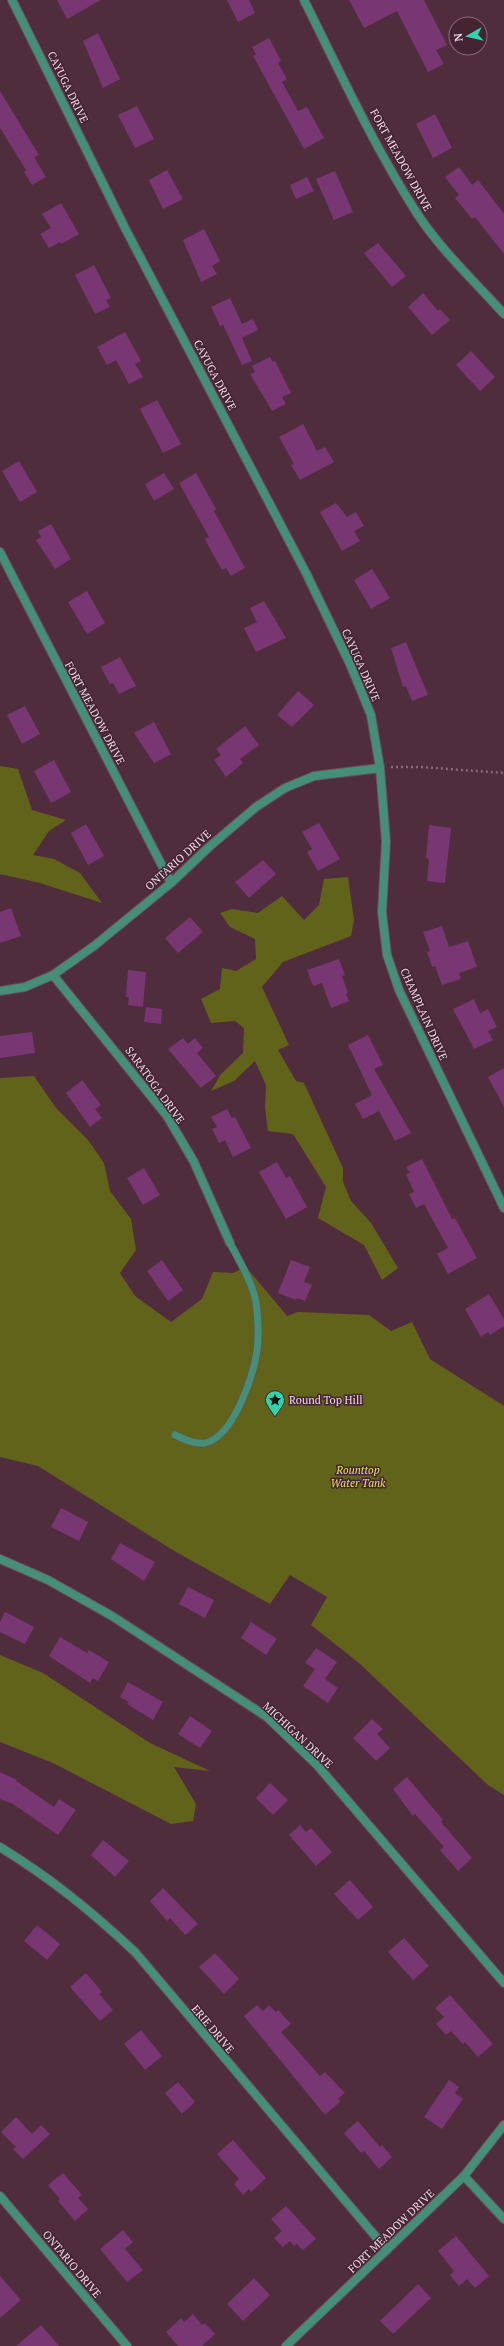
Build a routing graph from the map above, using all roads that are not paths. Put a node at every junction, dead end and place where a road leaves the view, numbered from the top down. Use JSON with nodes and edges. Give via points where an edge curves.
{"nodes":[{"id":1,"x":12,"y":0,"type":"edge"},
{"id":2,"x":304,"y":0,"type":"edge"},
{"id":3,"x":504,"y":314,"type":"edge"},
{"id":4,"x":0,"y":552,"type":"edge"},
{"id":5,"x":380,"y":768,"type":"junction"},
{"id":6,"x":171,"y":883,"type":"junction"},
{"id":7,"x":53,"y":974,"type":"junction"},
{"id":8,"x":0,"y":991,"type":"edge"},
{"id":9,"x":504,"y":1208,"type":"edge"},
{"id":10,"x":230,"y":1243,"type":"joint"},
{"id":11,"x":175,"y":1435,"type":"dead end"},
{"id":12,"x":0,"y":1559,"type":"edge"},
{"id":13,"x":0,"y":1847,"type":"edge"},
{"id":14,"x":504,"y":1983,"type":"edge"},
{"id":15,"x":504,"y":2125,"type":"edge"},
{"id":16,"x":464,"y":2176,"type":"junction"},
{"id":17,"x":0,"y":2196,"type":"edge"},
{"id":18,"x":504,"y":2219,"type":"edge"},
{"id":19,"x":387,"y":2250,"type":"junction"},
{"id":20,"x":127,"y":2346,"type":"edge"},
{"id":21,"x":286,"y":2346,"type":"edge"}],
"edges":[{"from":1,"to":5,"type":"street","name":"CAYUGA DRIVE","via":[[126,230],[306,573],[350,664],[371,715]]},
{"from":2,"to":3,"type":"street","name":"FORT MEADOW DRIVE","via":[[419,215],[442,245]]},
{"from":4,"to":6,"type":"street","name":"FORT MEADOW DRIVE"},
{"from":5,"to":6,"type":"street","name":"ONTARIO DRIVE","via":[[314,776],[285,788],[250,812]]},
{"from":5,"to":9,"type":"street","name":"CHAMPLAIN DRIVE","via":[[386,842],[382,912],[387,955],[399,990]]},
{"from":6,"to":7,"type":"street","name":"ONTARIO DRIVE","via":[[94,946]]},
{"from":7,"to":8,"type":"street","name":"ONTARIO DRIVE","via":[[25,987]]},
{"from":7,"to":10,"type":"street","name":"SARATOGA DRIVE","via":[[167,1116],[194,1162]]},
{"from":10,"to":11,"type":"lane","via":[[256,1302],[257,1350],[251,1377],[238,1410],[219,1436],[205,1443],[193,1443]]},
{"from":12,"to":14,"type":"street","name":"MICHIGAN DRIVE","via":[[48,1580],[112,1616],[267,1718],[317,1765]]},
{"from":13,"to":19,"type":"street","name":"ERIE DRIVE","via":[[42,1873],[90,1909],[135,1952]]},
{"from":15,"to":16,"type":"street","name":"FORT MEADOW DRIVE"},
{"from":16,"to":18,"type":"street"},
{"from":16,"to":19,"type":"street","name":"FORT MEADOW DRIVE"},
{"from":17,"to":20,"type":"street","name":"ONTARIO DRIVE"},
{"from":19,"to":21,"type":"street","name":"FORT MEADOW DRIVE"}]}
